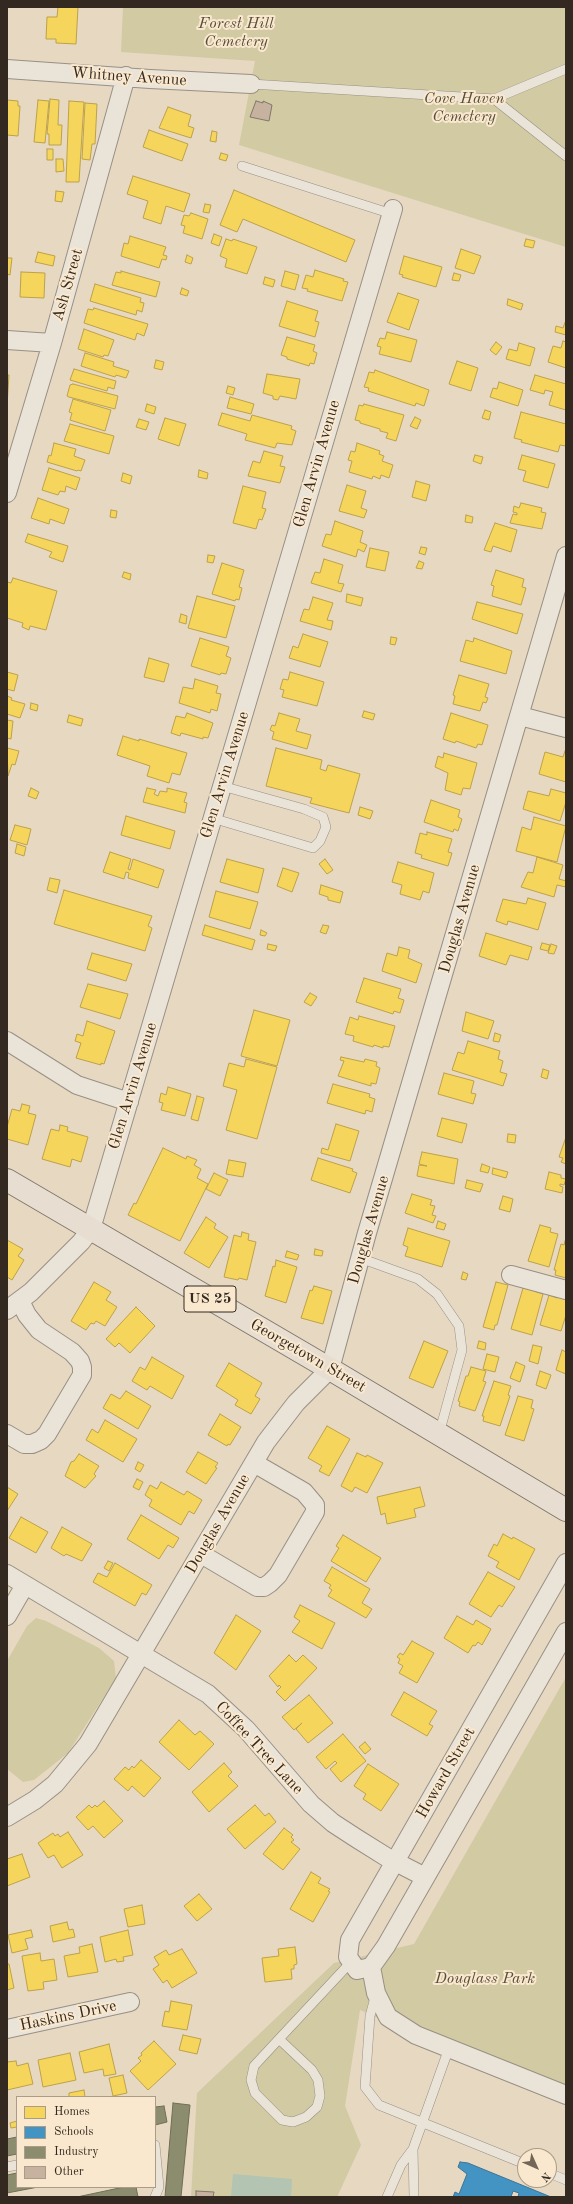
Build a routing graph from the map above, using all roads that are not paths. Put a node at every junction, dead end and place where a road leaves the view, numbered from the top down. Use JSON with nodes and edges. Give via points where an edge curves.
{"nodes":[{"id":1,"x":7,"y":69,"type":"edge"},
{"id":2,"x":566,"y":69,"type":"edge"},
{"id":3,"x":126,"y":76,"type":"junction"},
{"id":4,"x":251,"y":84,"type":"joint"},
{"id":5,"x":494,"y":99,"type":"junction"},
{"id":6,"x":566,"y":156,"type":"edge"},
{"id":7,"x":242,"y":166,"type":"dead end"},
{"id":8,"x":392,"y":211,"type":"joint"},
{"id":9,"x":7,"y":340,"type":"edge"},
{"id":10,"x":52,"y":343,"type":"junction"},
{"id":11,"x":7,"y":493,"type":"edge"},
{"id":12,"x":566,"y":556,"type":"edge"},
{"id":13,"x":520,"y":716,"type":"junction"},
{"id":14,"x":566,"y":728,"type":"edge"},
{"id":15,"x":222,"y":786,"type":"junction"},
{"id":16,"x":212,"y":818,"type":"junction"},
{"id":17,"x":7,"y":1041,"type":"edge"},
{"id":18,"x":129,"y":1102,"type":"junction"},
{"id":19,"x":7,"y":1180,"type":"edge"},
{"id":20,"x":91,"y":1229,"type":"junction"},
{"id":21,"x":360,"y":1258,"type":"junction"},
{"id":22,"x":511,"y":1275,"type":"dead end"},
{"id":23,"x":566,"y":1290,"type":"edge"},
{"id":24,"x":13,"y":1306,"type":"edge"},
{"id":25,"x":330,"y":1368,"type":"junction"},
{"id":26,"x":7,"y":1434,"type":"edge"},
{"id":27,"x":439,"y":1434,"type":"junction"},
{"id":28,"x":254,"y":1463,"type":"junction"},
{"id":29,"x":566,"y":1510,"type":"edge"},
{"id":30,"x":201,"y":1554,"type":"junction"},
{"id":31,"x":566,"y":1563,"type":"edge"},
{"id":32,"x":7,"y":1574,"type":"edge"},
{"id":33,"x":25,"y":1585,"type":"junction"},
{"id":34,"x":7,"y":1616,"type":"edge"},
{"id":35,"x":566,"y":1632,"type":"edge"},
{"id":36,"x":142,"y":1653,"type":"junction"},
{"id":37,"x":9,"y":1812,"type":"edge"},
{"id":38,"x":396,"y":1862,"type":"junction"},
{"id":39,"x":425,"y":1877,"type":"junction"},
{"id":40,"x":351,"y":1962,"type":"junction"},
{"id":41,"x":372,"y":1967,"type":"junction"},
{"id":42,"x":376,"y":1993,"type":"junction"},
{"id":43,"x":130,"y":2002,"type":"dead end"},
{"id":44,"x":7,"y":2029,"type":"edge"},
{"id":45,"x":280,"y":2039,"type":"junction"},
{"id":46,"x":449,"y":2048,"type":"junction"},
{"id":47,"x":566,"y":2095,"type":"edge"},
{"id":48,"x":423,"y":2123,"type":"junction"},
{"id":49,"x":413,"y":2149,"type":"junction"},
{"id":50,"x":156,"y":2156,"type":"edge"},
{"id":51,"x":517,"y":2161,"type":"edge"},
{"id":52,"x":155,"y":2197,"type":"edge"},
{"id":53,"x":387,"y":2197,"type":"edge"},
{"id":54,"x":414,"y":2197,"type":"edge"}],
"edges":[{"from":1,"to":3,"type":"street","name":"Whitney Avenue"},
{"from":2,"to":5,"type":"lane"},
{"from":3,"to":4,"type":"street","name":"Whitney Avenue","via":[[150,80]]},
{"from":3,"to":10,"type":"street","name":"Ash Street"},
{"from":4,"to":5,"type":"lane"},
{"from":5,"to":6,"type":"lane"},
{"from":7,"to":8,"type":"lane"},
{"from":8,"to":15,"type":"street","name":"Glen Arvin Avenue"},
{"from":9,"to":10,"type":"street"},
{"from":10,"to":11,"type":"street","name":"Ash Street"},
{"from":12,"to":13,"type":"street","name":"Douglas Avenue"},
{"from":13,"to":14,"type":"street"},
{"from":13,"to":21,"type":"street","name":"Douglas Avenue"},
{"from":15,"to":16,"type":"street","name":"Glen Arvin Avenue"},
{"from":15,"to":16,"type":"lane","via":[[304,809],[323,817],[326,827],[320,841],[313,848]]},
{"from":16,"to":18,"type":"street","name":"Glen Arvin Avenue"},
{"from":17,"to":18,"type":"street","via":[[76,1085]]},
{"from":18,"to":20,"type":"street","name":"Glen Arvin Avenue"},
{"from":19,"to":20,"type":"main road","name":"Georgetown Street","number":"US 25"},
{"from":20,"to":24,"type":"street","name":"Glen Arvin Avenue","via":[[31,1292]]},
{"from":20,"to":25,"type":"main road","name":"Georgetown Street","number":"US 25"},
{"from":21,"to":25,"type":"street","name":"Douglas Avenue"},
{"from":21,"to":27,"type":"lane","via":[[418,1279],[437,1294],[458,1326],[462,1350]]},
{"from":22,"to":23,"type":"street"},
{"from":24,"to":26,"type":"street","via":[[27,1315],[39,1330],[72,1352],[80,1361],[82,1375],[41,1440],[24,1444]]},
{"from":25,"to":27,"type":"main road","name":"Georgetown Street","number":"US 25"},
{"from":25,"to":28,"type":"street","name":"Douglas Avenue","via":[[282,1420]]},
{"from":27,"to":29,"type":"main road","name":"Georgetown Street","number":"US 25"},
{"from":28,"to":30,"type":"street","name":"Douglas Avenue"},
{"from":28,"to":30,"type":"street","via":[[304,1492],[315,1505],[315,1512],[293,1550],[278,1575],[264,1587],[257,1587]]},
{"from":30,"to":36,"type":"street","name":"Douglas Avenue"},
{"from":31,"to":38,"type":"street","name":"Howard Street"},
{"from":32,"to":33,"type":"street","name":"Coffee Tree Lane"},
{"from":33,"to":34,"type":"street"},
{"from":33,"to":36,"type":"street","name":"Coffee Tree Lane"},
{"from":35,"to":39,"type":"street"},
{"from":36,"to":37,"type":"street","name":"Douglas Avenue","via":[[88,1744],[71,1766],[55,1784]]},
{"from":36,"to":38,"type":"street","name":"Coffee Tree Lane","via":[[208,1694],[246,1729],[311,1804],[333,1823]]},
{"from":38,"to":39,"type":"street","name":"Coffee Tree Lane"},
{"from":38,"to":40,"type":"street","name":"Howard Street","via":[[350,1940],[348,1957]]},
{"from":39,"to":41,"type":"street"},
{"from":40,"to":41,"type":"street","via":[[357,1970]]},
{"from":40,"to":45,"type":"lane"},
{"from":41,"to":42,"type":"street"},
{"from":42,"to":46,"type":"street","via":[[388,2017],[416,2035]]},
{"from":42,"to":48,"type":"lane","via":[[370,2016],[365,2087],[379,2105]]},
{"from":43,"to":44,"type":"street","name":"Haskins Drive"},
{"from":45,"to":45,"type":"lane","via":[[254,2066],[251,2080],[255,2093],[282,2120],[293,2122],[306,2117],[316,2107],[320,2096],[318,2080],[312,2070]]},
{"from":46,"to":47,"type":"street"},
{"from":46,"to":48,"type":"lane"},
{"from":48,"to":49,"type":"lane"},
{"from":48,"to":51,"type":"lane"},
{"from":49,"to":53,"type":"lane","via":[[401,2164]]},
{"from":49,"to":54,"type":"lane"},
{"from":50,"to":52,"type":"lane","via":[[159,2187]]}]}
